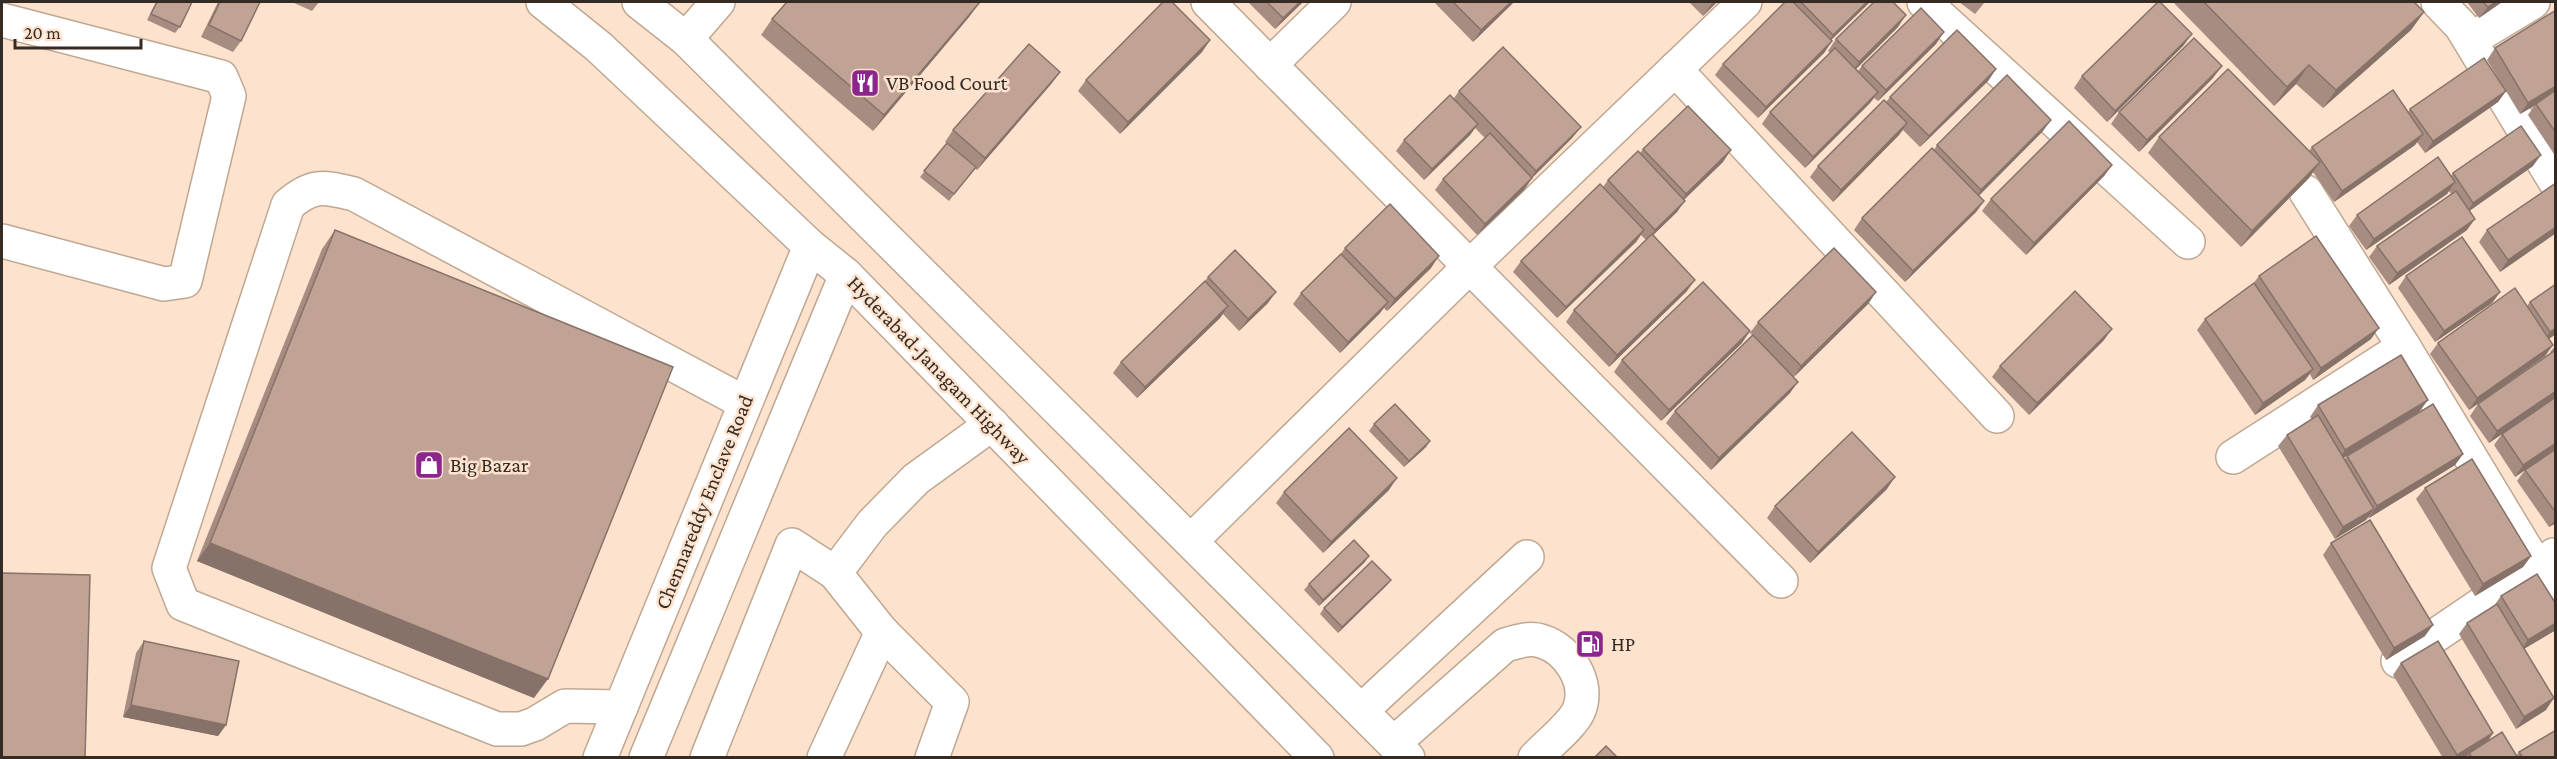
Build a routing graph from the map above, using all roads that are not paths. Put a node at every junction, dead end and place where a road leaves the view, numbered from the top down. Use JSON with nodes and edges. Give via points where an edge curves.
{"nodes":[{"id":1,"x":543,"y":2,"type":"edge"},
{"id":2,"x":639,"y":2,"type":"edge"},
{"id":3,"x":718,"y":2,"type":"edge"},
{"id":4,"x":1208,"y":2,"type":"edge"},
{"id":5,"x":1334,"y":2,"type":"edge"},
{"id":6,"x":1745,"y":2,"type":"edge"},
{"id":7,"x":1924,"y":2,"type":"edge"},
{"id":8,"x":2438,"y":2,"type":"edge"},
{"id":9,"x":2533,"y":2,"type":"edge"},
{"id":10,"x":2,"y":20,"type":"edge"},
{"id":11,"x":686,"y":39,"type":"junction"},
{"id":12,"x":2470,"y":40,"type":"junction"},
{"id":13,"x":1270,"y":65,"type":"junction"},
{"id":14,"x":1675,"y":69,"type":"junction"},
{"id":15,"x":2556,"y":183,"type":"edge"},
{"id":16,"x":2307,"y":192,"type":"edge"},
{"id":17,"x":2,"y":241,"type":"edge"},
{"id":18,"x":2188,"y":242,"type":"dead end"},
{"id":19,"x":810,"y":246,"type":"junction"},
{"id":20,"x":1469,"y":267,"type":"junction"},
{"id":21,"x":846,"y":275,"type":"junction"},
{"id":22,"x":2404,"y":347,"type":"junction"},
{"id":23,"x":745,"y":403,"type":"junction"},
{"id":24,"x":1997,"y":416,"type":"dead end"},
{"id":25,"x":992,"y":424,"type":"junction"},
{"id":26,"x":2233,"y":457,"type":"dead end"},
{"id":27,"x":1192,"y":540,"type":"junction"},
{"id":28,"x":1527,"y":557,"type":"dead end"},
{"id":29,"x":2546,"y":561,"type":"edge"},
{"id":30,"x":835,"y":573,"type":"junction"},
{"id":31,"x":1781,"y":581,"type":"dead end"},
{"id":32,"x":2556,"y":599,"type":"edge"},
{"id":33,"x":882,"y":632,"type":"junction"},
{"id":34,"x":2398,"y":661,"type":"edge"},
{"id":35,"x":621,"y":706,"type":"junction"},
{"id":36,"x":1362,"y":710,"type":"junction"},
{"id":37,"x":1401,"y":750,"type":"edge"},
{"id":38,"x":600,"y":758,"type":"edge"},
{"id":39,"x":646,"y":758,"type":"edge"},
{"id":40,"x":707,"y":758,"type":"edge"},
{"id":41,"x":824,"y":758,"type":"edge"},
{"id":42,"x":932,"y":758,"type":"edge"},
{"id":43,"x":1317,"y":758,"type":"edge"},
{"id":44,"x":1535,"y":758,"type":"edge"}],
"edges":[{"from":1,"to":19,"type":"main road","name":"Hyderabad-Janagam Highway","via":[[599,47]]},
{"from":2,"to":11,"type":"main road"},
{"from":3,"to":11,"type":"main road"},
{"from":4,"to":13,"type":"main road"},
{"from":5,"to":13,"type":"main road"},
{"from":6,"to":14,"type":"main road"},
{"from":7,"to":18,"type":"main road"},
{"from":8,"to":12,"type":"main road"},
{"from":9,"to":12,"type":"main road"},
{"from":10,"to":17,"type":"main road","via":[[221,77],[229,96],[184,281],[164,284]]},
{"from":11,"to":27,"type":"main road"},
{"from":12,"to":15,"type":"main road"},
{"from":13,"to":20,"type":"main road"},
{"from":14,"to":20,"type":"main road"},
{"from":14,"to":24,"type":"main road"},
{"from":16,"to":22,"type":"main road"},
{"from":19,"to":21,"type":"main road","name":"Hyderabad-Janagam Highway"},
{"from":19,"to":23,"type":"main road","name":"Chennareddy Enclave Road"},
{"from":20,"to":27,"type":"main road"},
{"from":20,"to":31,"type":"main road"},
{"from":21,"to":25,"type":"main road","name":"Hyderabad-Janagam Highway"},
{"from":21,"to":39,"type":"main road","name":"Chennareddy Enclave Road"},
{"from":22,"to":26,"type":"main road"},
{"from":22,"to":29,"type":"main road"},
{"from":23,"to":35,"type":"main road","name":"Chennareddy Enclave Road"},
{"from":23,"to":35,"type":"main road","via":[[354,194],[326,188],[303,192],[288,205],[169,568],[183,604],[497,729],[521,729],[565,706]]},
{"from":25,"to":30,"type":"main road","via":[[916,479],[872,524]]},
{"from":25,"to":43,"type":"main road","name":"Hyderabad-Janagam Highway"},
{"from":27,"to":36,"type":"main road"},
{"from":28,"to":36,"type":"main road"},
{"from":29,"to":32,"type":"main road"},
{"from":29,"to":34,"type":"main road"},
{"from":30,"to":33,"type":"main road"},
{"from":30,"to":40,"type":"main road","via":[[792,545]]},
{"from":33,"to":41,"type":"main road"},
{"from":33,"to":42,"type":"main road","via":[[952,702]]},
{"from":35,"to":38,"type":"main road","name":"Chennareddy Enclave Road"},
{"from":36,"to":37,"type":"main road"},
{"from":37,"to":44,"type":"main road","via":[[1505,645],[1540,640],[1570,661],[1580,679],[1582,700],[1578,714]]}]}
